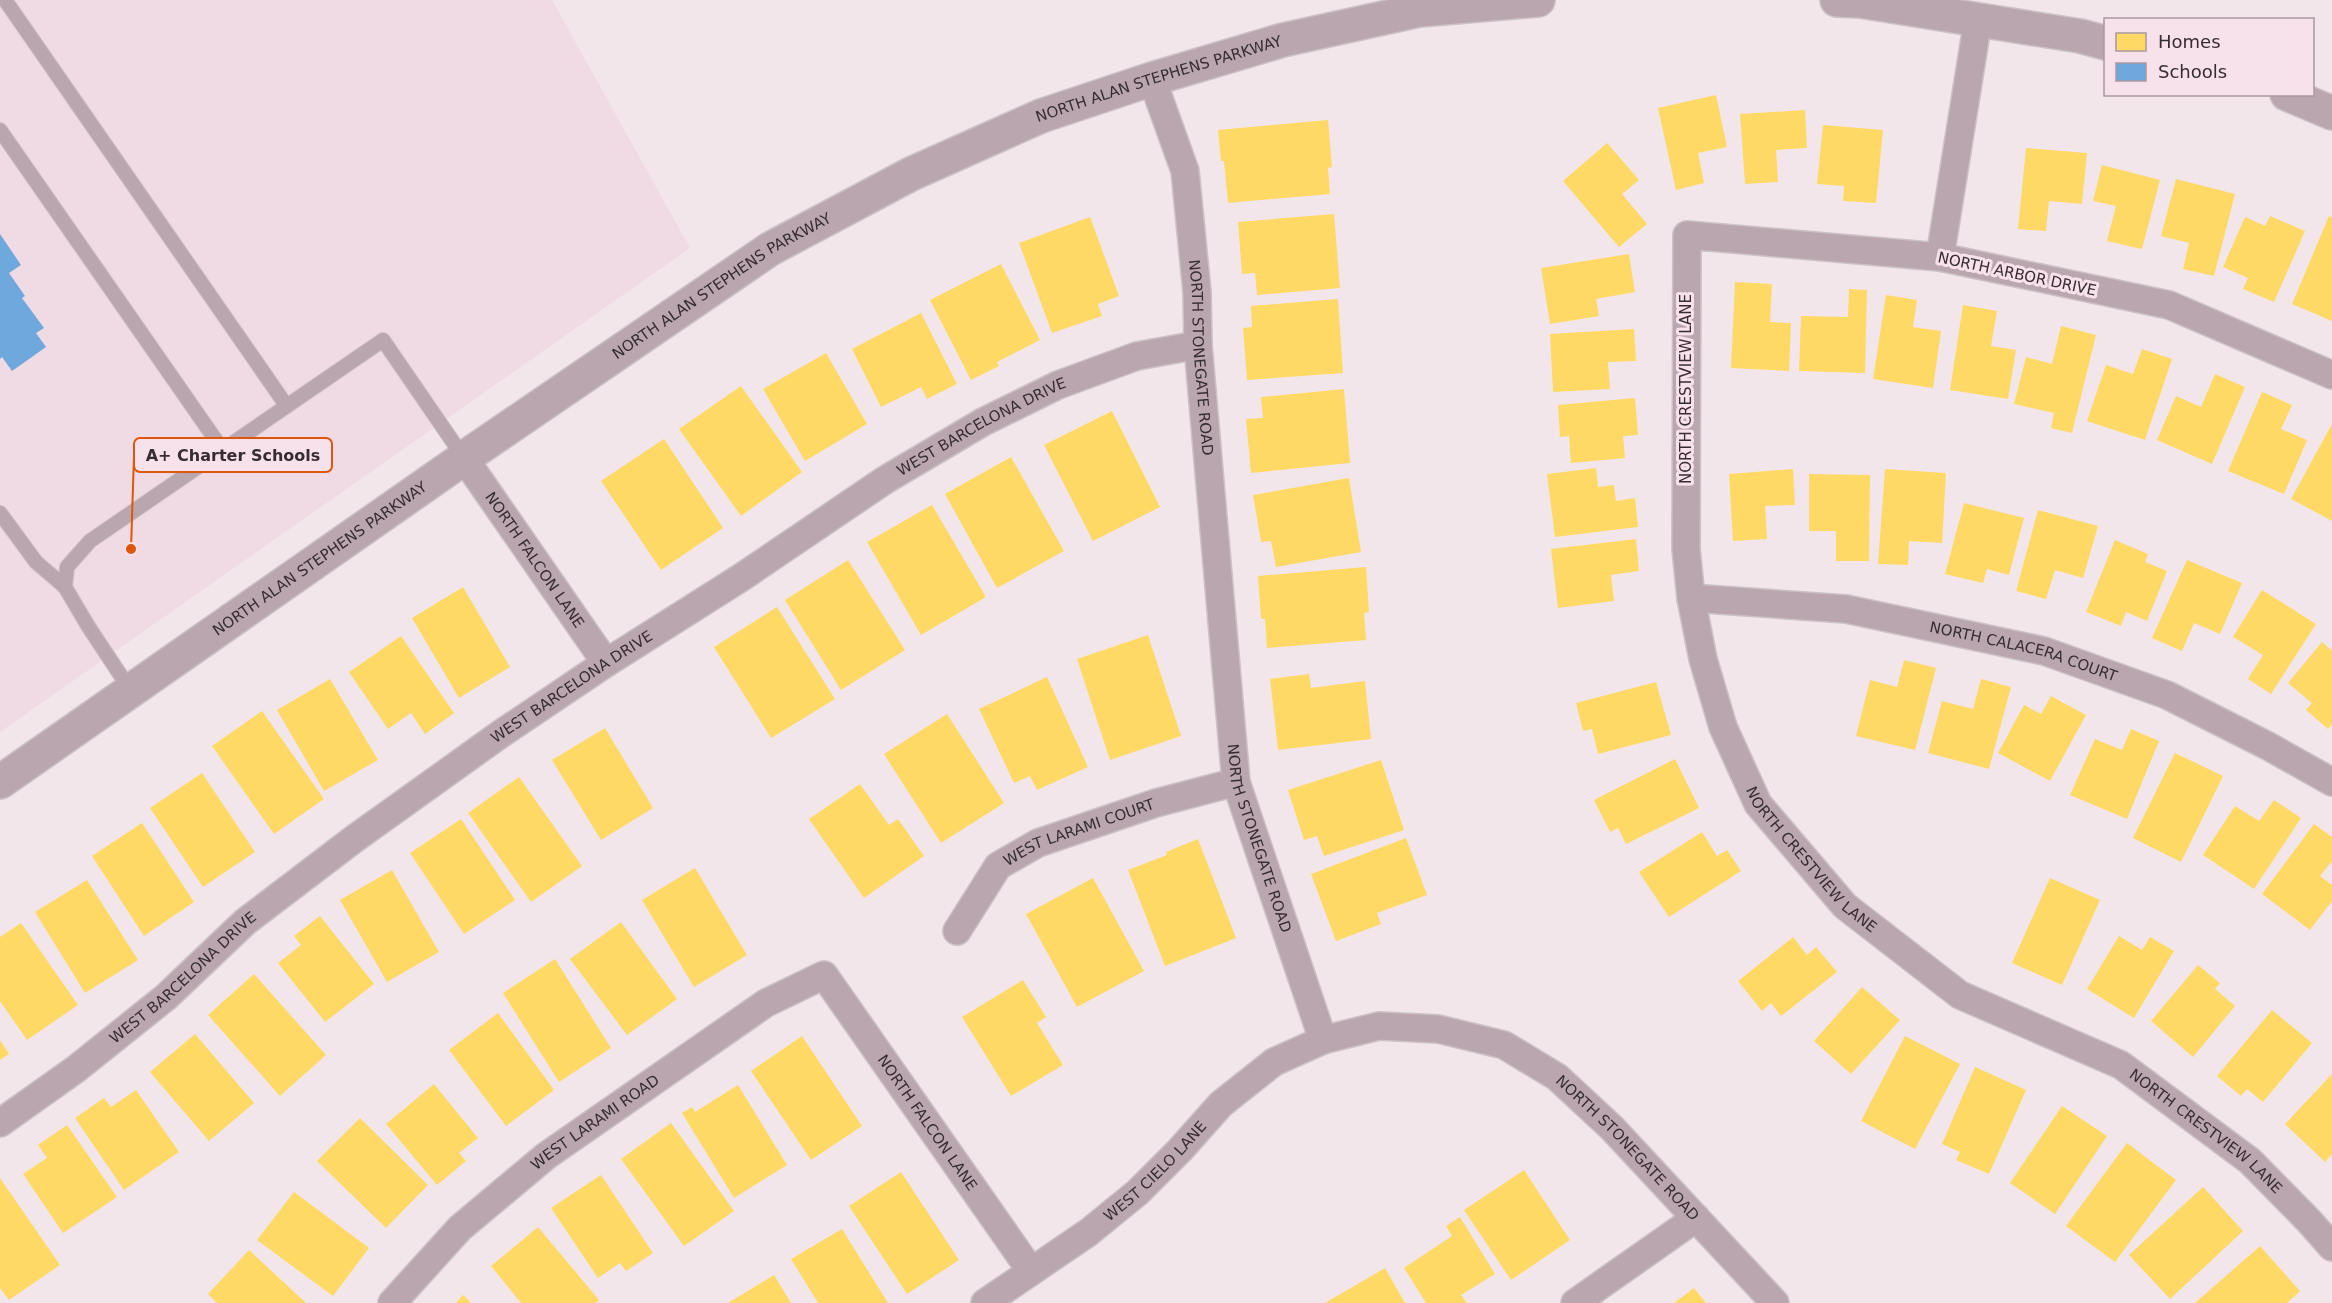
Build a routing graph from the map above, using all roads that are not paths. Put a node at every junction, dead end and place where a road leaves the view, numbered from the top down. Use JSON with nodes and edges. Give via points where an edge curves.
{"nodes":[{"id":1,"x":5,"y":0,"type":"edge"},
{"id":2,"x":1538,"y":0,"type":"edge"},
{"id":3,"x":1837,"y":0,"type":"edge"},
{"id":4,"x":1420,"y":5,"type":"edge"},
{"id":5,"x":1978,"y":20,"type":"junction"},
{"id":6,"x":2104,"y":42,"type":"edge"},
{"id":7,"x":1152,"y":79,"type":"junction"},
{"id":8,"x":2292,"y":96,"type":"edge"},
{"id":9,"x":2332,"y":113,"type":"edge"},
{"id":10,"x":0,"y":130,"type":"edge"},
{"id":11,"x":1687,"y":235,"type":"joint"},
{"id":12,"x":1940,"y":257,"type":"junction"},
{"id":13,"x":1198,"y":345,"type":"junction"},
{"id":14,"x":2332,"y":375,"type":"edge"},
{"id":15,"x":286,"y":405,"type":"junction"},
{"id":16,"x":222,"y":449,"type":"junction"},
{"id":17,"x":464,"y":458,"type":"junction"},
{"id":18,"x":0,"y":513,"type":"edge"},
{"id":19,"x":65,"y":587,"type":"junction"},
{"id":20,"x":1691,"y":598,"type":"junction"},
{"id":21,"x":606,"y":663,"type":"junction"},
{"id":22,"x":130,"y":691,"type":"junction"},
{"id":23,"x":0,"y":782,"type":"edge"},
{"id":24,"x":1236,"y":782,"type":"junction"},
{"id":25,"x":2332,"y":782,"type":"edge"},
{"id":26,"x":957,"y":931,"type":"dead end"},
{"id":27,"x":824,"y":975,"type":"joint"},
{"id":28,"x":1323,"y":1040,"type":"junction"},
{"id":29,"x":0,"y":1122,"type":"edge"},
{"id":30,"x":1696,"y":1218,"type":"junction"},
{"id":31,"x":2332,"y":1247,"type":"edge"},
{"id":32,"x":1031,"y":1271,"type":"junction"},
{"id":33,"x":392,"y":1303,"type":"edge"},
{"id":34,"x":985,"y":1303,"type":"edge"},
{"id":35,"x":1575,"y":1303,"type":"edge"},
{"id":36,"x":1774,"y":1303,"type":"edge"}],
"edges":[{"from":1,"to":15,"type":"lane"},
{"from":2,"to":4,"type":"street","name":"NORTH ALAN STEPHENS PARKWAY"},
{"from":3,"to":5,"type":"street"},
{"from":4,"to":7,"type":"street","name":"NORTH ALAN STEPHENS PARKWAY"},
{"from":5,"to":6,"type":"street"},
{"from":5,"to":12,"type":"street"},
{"from":7,"to":13,"type":"street","name":"NORTH STONEGATE ROAD","via":[[1185,171]]},
{"from":7,"to":17,"type":"street","name":"NORTH ALAN STEPHENS PARKWAY","via":[[1041,116],[911,174],[770,249]]},
{"from":8,"to":9,"type":"street"},
{"from":10,"to":16,"type":"lane"},
{"from":11,"to":12,"type":"street","name":"NORTH ARBOR DRIVE"},
{"from":11,"to":20,"type":"street","name":"NORTH CRESTVIEW LANE","via":[[1686,549]]},
{"from":12,"to":14,"type":"street","name":"NORTH ARBOR DRIVE","via":[[2169,305]]},
{"from":13,"to":21,"type":"street","name":"WEST BARCELONA DRIVE","via":[[1137,356],[1058,385],[982,422],[885,480]]},
{"from":13,"to":24,"type":"street","name":"NORTH STONEGATE ROAD"},
{"from":15,"to":16,"type":"lane"},
{"from":15,"to":17,"type":"lane","via":[[383,340]]},
{"from":16,"to":19,"type":"lane","via":[[90,541],[67,567]]},
{"from":17,"to":21,"type":"street","name":"NORTH FALCON LANE"},
{"from":17,"to":22,"type":"street","name":"NORTH ALAN STEPHENS PARKWAY"},
{"from":18,"to":19,"type":"lane","via":[[36,562]]},
{"from":19,"to":22,"type":"lane"},
{"from":20,"to":25,"type":"street","name":"NORTH CALACERA COURT","via":[[1846,609],[2044,651],[2167,695]]},
{"from":20,"to":31,"type":"street","name":"NORTH CRESTVIEW LANE","via":[[1703,659],[1723,727],[1758,804],[1845,906],[1960,995],[2121,1065],[2250,1161]]},
{"from":21,"to":29,"type":"street","name":"WEST BARCELONA DRIVE","via":[[354,839],[245,922],[166,998],[76,1069]]},
{"from":22,"to":23,"type":"street","name":"NORTH ALAN STEPHENS PARKWAY"},
{"from":24,"to":26,"type":"street","name":"WEST LARAMI COURT","via":[[1156,803],[1038,843],[998,866]]},
{"from":24,"to":28,"type":"street","name":"NORTH STONEGATE ROAD"},
{"from":27,"to":32,"type":"street","name":"NORTH FALCON LANE"},
{"from":27,"to":33,"type":"street","name":"WEST LARAMI ROAD","via":[[766,1003],[546,1156],[460,1228]]},
{"from":28,"to":30,"type":"street","name":"NORTH STONEGATE ROAD","via":[[1379,1026],[1438,1029],[1504,1046],[1557,1077],[1612,1128]]},
{"from":28,"to":32,"type":"street","name":"WEST CIELO LANE","via":[[1274,1062],[1221,1104],[1138,1192],[1089,1232]]},
{"from":30,"to":35,"type":"street"},
{"from":30,"to":36,"type":"street","name":"NORTH STONEGATE ROAD"},
{"from":32,"to":34,"type":"street","name":"WEST CIELO LANE"}]}
